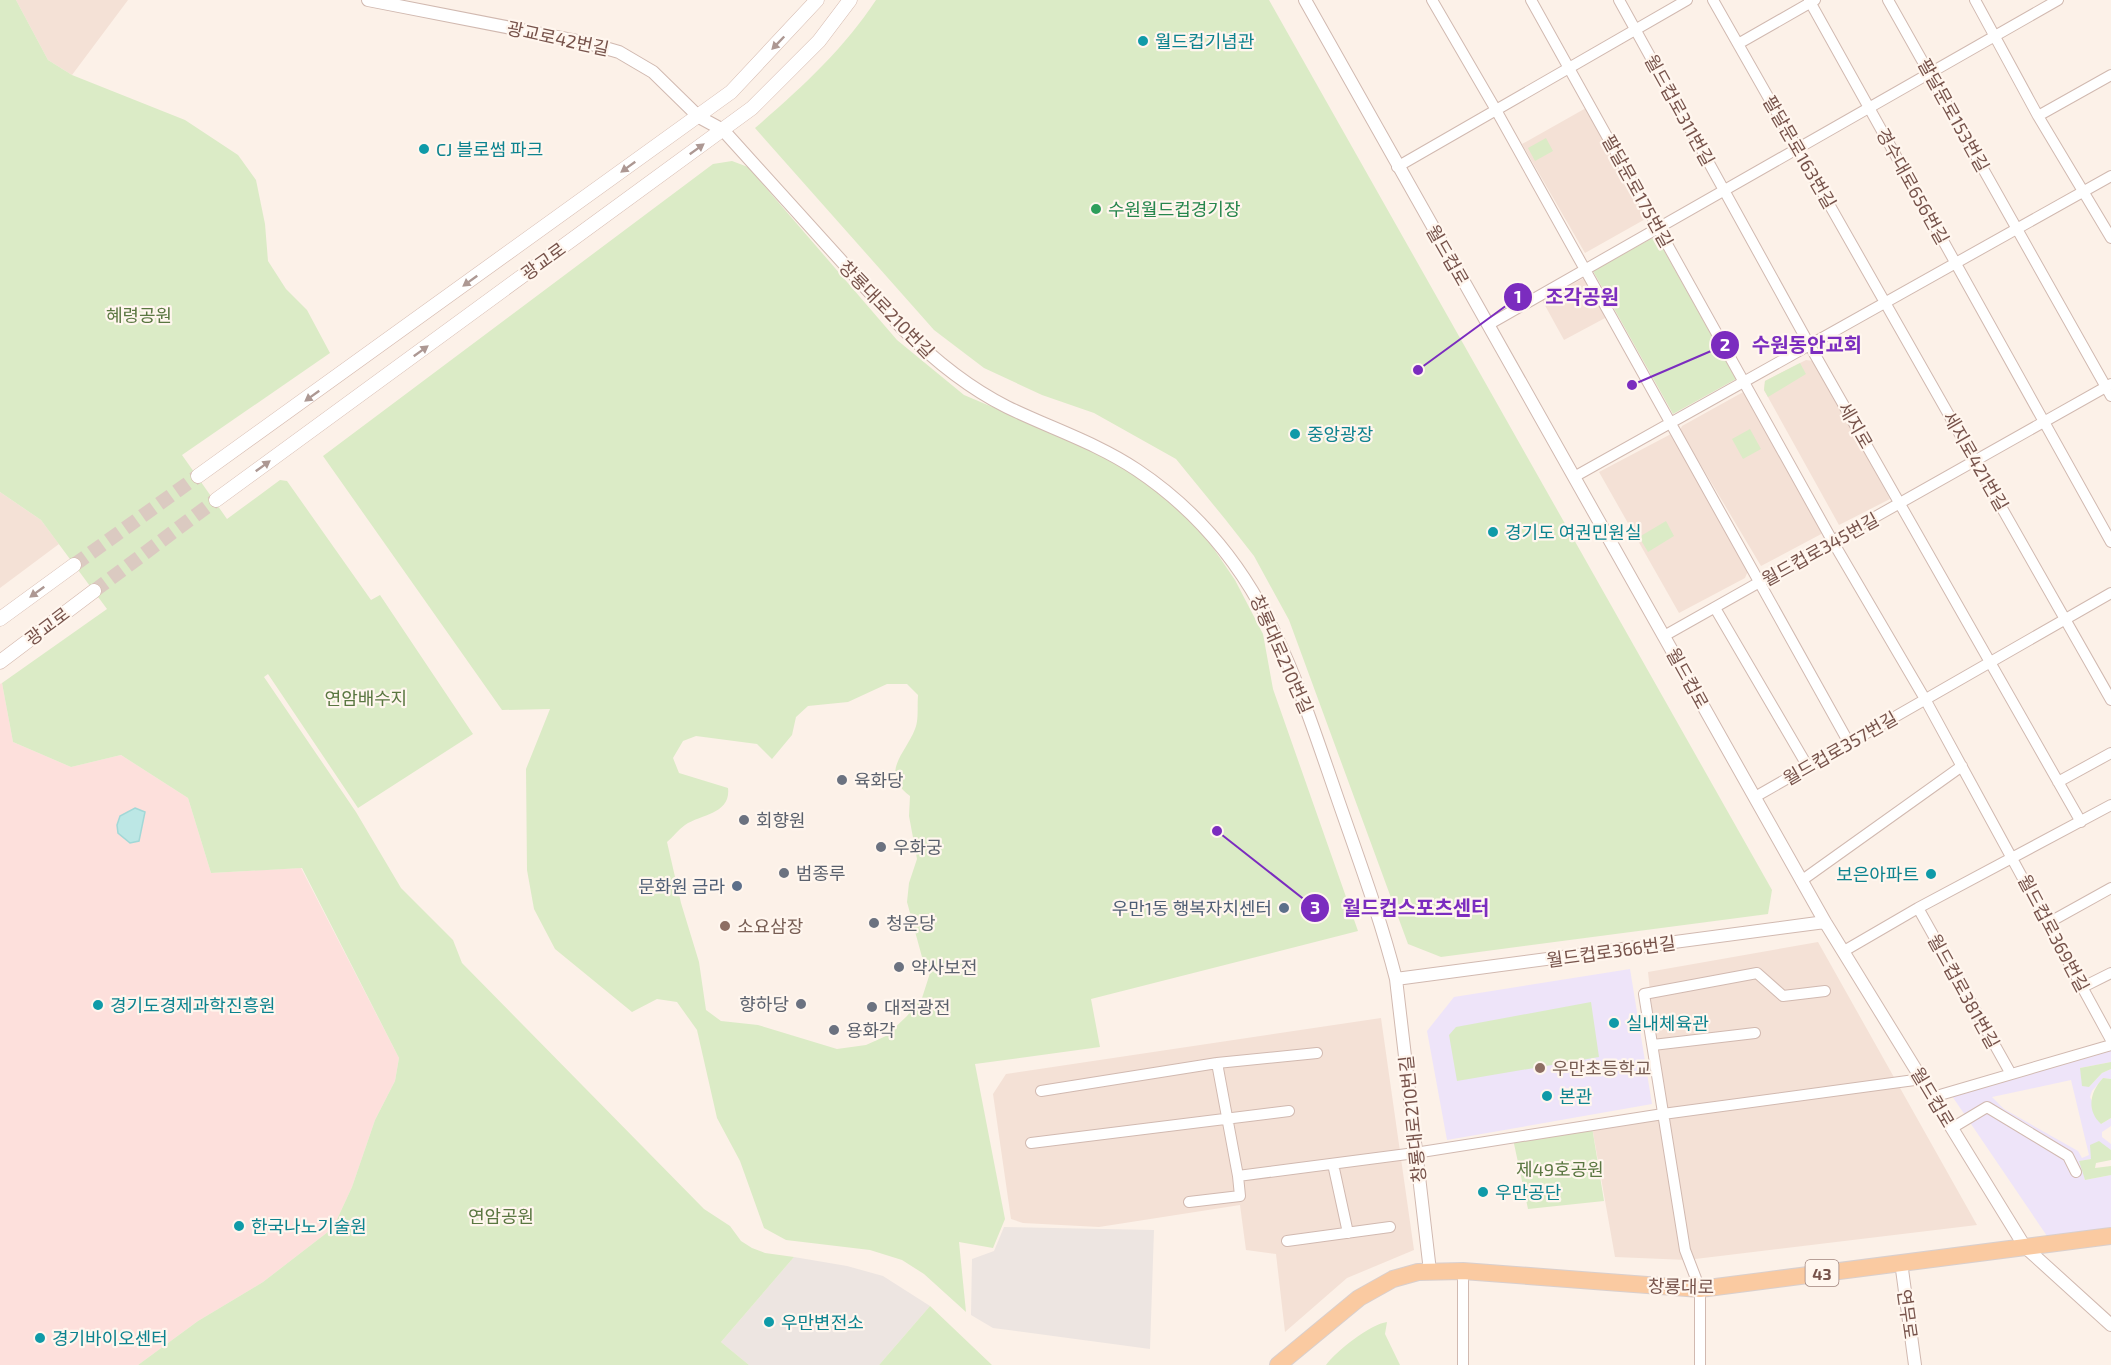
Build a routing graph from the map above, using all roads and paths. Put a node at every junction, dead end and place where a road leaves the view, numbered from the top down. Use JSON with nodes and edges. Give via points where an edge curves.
{"nodes":[{"id":1,"x":368,"y":0,"type":"edge"},
{"id":2,"x":817,"y":0,"type":"edge"},
{"id":3,"x":850,"y":0,"type":"edge"},
{"id":4,"x":1305,"y":0,"type":"edge"},
{"id":5,"x":1432,"y":0,"type":"edge"},
{"id":6,"x":1531,"y":0,"type":"edge"},
{"id":7,"x":1619,"y":0,"type":"edge"},
{"id":8,"x":1687,"y":0,"type":"edge"},
{"id":9,"x":1713,"y":0,"type":"edge"},
{"id":10,"x":1888,"y":0,"type":"edge"},
{"id":11,"x":1975,"y":0,"type":"edge"},
{"id":12,"x":2058,"y":0,"type":"edge"},
{"id":13,"x":1811,"y":1,"type":"edge"},
{"id":14,"x":1635,"y":30,"type":"junction"},
{"id":15,"x":1995,"y":36,"type":"junction"},
{"id":16,"x":1738,"y":44,"type":"junction"},
{"id":17,"x":1570,"y":67,"type":"junction"},
{"id":18,"x":1930,"y":73,"type":"junction"},
{"id":19,"x":2111,"y":75,"type":"edge"},
{"id":20,"x":1869,"y":108,"type":"junction"},
{"id":21,"x":1496,"y":110,"type":"junction"},
{"id":22,"x":2038,"y":116,"type":"junction"},
{"id":23,"x":699,"y":117,"type":"junction"},
{"id":24,"x":723,"y":130,"type":"junction"},
{"id":25,"x":1798,"y":148,"type":"junction"},
{"id":26,"x":1397,"y":167,"type":"junction"},
{"id":27,"x":2111,"y":176,"type":"edge"},
{"id":28,"x":1724,"y":190,"type":"junction"},
{"id":29,"x":2084,"y":191,"type":"junction"},
{"id":30,"x":1659,"y":228,"type":"junction"},
{"id":31,"x":2018,"y":230,"type":"junction"},
{"id":32,"x":2111,"y":237,"type":"edge"},
{"id":33,"x":1957,"y":264,"type":"junction"},
{"id":34,"x":1586,"y":270,"type":"junction"},
{"id":35,"x":1886,"y":303,"type":"junction"},
{"id":36,"x":1488,"y":325,"type":"junction"},
{"id":37,"x":1810,"y":346,"type":"junction"},
{"id":38,"x":1745,"y":382,"type":"junction"},
{"id":39,"x":2109,"y":389,"type":"edge"},
{"id":40,"x":2043,"y":423,"type":"junction"},
{"id":41,"x":1670,"y":424,"type":"junction"},
{"id":42,"x":1976,"y":462,"type":"junction"},
{"id":43,"x":198,"y":476,"type":"tunnel mouth"},
{"id":44,"x":1574,"y":477,"type":"junction"},
{"id":45,"x":216,"y":500,"type":"tunnel mouth"},
{"id":46,"x":1901,"y":504,"type":"junction"},
{"id":47,"x":1833,"y":542,"type":"junction"},
{"id":48,"x":2111,"y":542,"type":"edge"},
{"id":49,"x":74,"y":565,"type":"tunnel mouth"},
{"id":50,"x":1760,"y":582,"type":"junction"},
{"id":51,"x":94,"y":591,"type":"tunnel mouth"},
{"id":52,"x":2111,"y":593,"type":"edge"},
{"id":53,"x":1715,"y":608,"type":"junction"},
{"id":54,"x":2065,"y":618,"type":"junction"},
{"id":55,"x":0,"y":619,"type":"edge"},
{"id":56,"x":1664,"y":636,"type":"junction"},
{"id":57,"x":0,"y":662,"type":"edge"},
{"id":58,"x":1988,"y":662,"type":"junction"},
{"id":59,"x":1925,"y":699,"type":"junction"},
{"id":60,"x":2111,"y":700,"type":"edge"},
{"id":61,"x":1849,"y":743,"type":"junction"},
{"id":62,"x":2111,"y":753,"type":"edge"},
{"id":63,"x":1962,"y":766,"type":"junction"},
{"id":64,"x":1808,"y":767,"type":"junction"},
{"id":65,"x":2058,"y":782,"type":"junction"},
{"id":66,"x":1755,"y":797,"type":"junction"},
{"id":67,"x":2111,"y":805,"type":"edge"},
{"id":68,"x":2081,"y":822,"type":"junction"},
{"id":69,"x":2013,"y":858,"type":"junction"},
{"id":70,"x":1801,"y":881,"type":"junction"},
{"id":71,"x":2111,"y":888,"type":"edge"},
{"id":72,"x":1918,"y":908,"type":"junction"},
{"id":73,"x":1825,"y":922,"type":"junction"},
{"id":74,"x":2048,"y":923,"type":"junction"},
{"id":75,"x":1844,"y":951,"type":"junction"},
{"id":76,"x":2111,"y":973,"type":"edge"},
{"id":77,"x":1396,"y":979,"type":"junction"},
{"id":78,"x":2083,"y":987,"type":"junction"},
{"id":79,"x":1825,"y":991,"type":"dead end"},
{"id":80,"x":1755,"y":1033,"type":"dead end"},
{"id":81,"x":2111,"y":1040,"type":"edge"},
{"id":82,"x":1653,"y":1045,"type":"junction"},
{"id":83,"x":2111,"y":1045,"type":"edge"},
{"id":84,"x":1317,"y":1053,"type":"dead end"},
{"id":85,"x":1217,"y":1063,"type":"junction"},
{"id":86,"x":2011,"y":1074,"type":"junction"},
{"id":87,"x":1922,"y":1079,"type":"junction"},
{"id":88,"x":1041,"y":1091,"type":"dead end"},
{"id":89,"x":1933,"y":1097,"type":"junction"},
{"id":90,"x":1289,"y":1111,"type":"dead end"},
{"id":91,"x":1664,"y":1114,"type":"junction"},
{"id":92,"x":1227,"y":1117,"type":"junction"},
{"id":93,"x":1952,"y":1128,"type":"junction"},
{"id":94,"x":1031,"y":1143,"type":"dead end"},
{"id":95,"x":1415,"y":1153,"type":"junction"},
{"id":96,"x":1333,"y":1164,"type":"junction"},
{"id":97,"x":2076,"y":1172,"type":"dead end"},
{"id":98,"x":1238,"y":1176,"type":"junction"},
{"id":99,"x":1189,"y":1202,"type":"dead end"},
{"id":100,"x":1390,"y":1227,"type":"dead end"},
{"id":101,"x":1348,"y":1233,"type":"junction"},
{"id":102,"x":2111,"y":1236,"type":"edge"},
{"id":103,"x":1287,"y":1241,"type":"dead end"},
{"id":104,"x":2025,"y":1247,"type":"junction"},
{"id":105,"x":1901,"y":1262,"type":"junction"},
{"id":106,"x":1430,"y":1271,"type":"junction"},
{"id":107,"x":1463,"y":1271,"type":"junction"},
{"id":108,"x":1700,"y":1289,"type":"junction"},
{"id":109,"x":2111,"y":1325,"type":"edge"},
{"id":110,"x":1278,"y":1365,"type":"edge"},
{"id":111,"x":1463,"y":1365,"type":"edge"},
{"id":112,"x":1700,"y":1365,"type":"edge"},
{"id":113,"x":1915,"y":1365,"type":"edge"}],
"edges":[{"from":1,"to":23,"type":"street","name":"광교로42번길","via":[[619,52],[653,72]]},
{"from":2,"to":23,"type":"main road","name":"광교로","one_way":true,"via":[[730,92]]},
{"from":3,"to":24,"type":"main road","name":"광교로","via":[[819,41],[752,108]]},
{"from":4,"to":26,"type":"street","name":"월드컵로"},
{"from":5,"to":21,"type":"street"},
{"from":6,"to":17,"type":"street","name":"팔달문로175번길"},
{"from":7,"to":14,"type":"street","name":"월드컵로311번길"},
{"from":8,"to":14,"type":"street"},
{"from":9,"to":16,"type":"street","name":"팔달문로163번길"},
{"from":10,"to":18,"type":"street","name":"팔달문로153번길"},
{"from":11,"to":15,"type":"street"},
{"from":12,"to":15,"type":"street","name":"경수대로656번길"},
{"from":13,"to":16,"type":"street"},
{"from":13,"to":20,"type":"street"},
{"from":14,"to":17,"type":"street"},
{"from":14,"to":28,"type":"street","name":"월드컵로311번길"},
{"from":15,"to":18,"type":"street","name":"경수대로656번길"},
{"from":15,"to":22,"type":"street"},
{"from":16,"to":25,"type":"street","name":"팔달문로163번길"},
{"from":17,"to":21,"type":"street"},
{"from":17,"to":30,"type":"street","name":"팔달문로175번길"},
{"from":18,"to":20,"type":"street","name":"경수대로656번길"},
{"from":18,"to":31,"type":"street","name":"팔달문로153번길"},
{"from":19,"to":22,"type":"street"},
{"from":20,"to":25,"type":"street","name":"경수대로656번길"},
{"from":20,"to":33,"type":"street","name":"경수대로656번길"},
{"from":21,"to":26,"type":"street"},
{"from":21,"to":34,"type":"street"},
{"from":22,"to":29,"type":"street"},
{"from":23,"to":24,"type":"street","name":"광교로42번길"},
{"from":23,"to":43,"type":"main road","name":"광교로","one_way":true},
{"from":45,"to":24,"type":"main road","name":"광교로","one_way":true},
{"from":24,"to":77,"type":"street","name":"창룡대로210번길","via":[[902,328],[933,357],[1005,406],[1089,443],[1134,468],[1184,506],[1231,557],[1262,604],[1297,681]]},
{"from":25,"to":28,"type":"street","name":"경수대로656번길"},
{"from":25,"to":35,"type":"street","name":"팔달문로163번길"},
{"from":26,"to":36,"type":"street","name":"월드컵로"},
{"from":27,"to":29,"type":"street"},
{"from":28,"to":30,"type":"street","name":"경수대로656번길"},
{"from":28,"to":37,"type":"street","name":"월드컵로311번길"},
{"from":29,"to":31,"type":"street"},
{"from":29,"to":32,"type":"street"},
{"from":30,"to":34,"type":"street","name":"경수대로656번길"},
{"from":30,"to":38,"type":"street","name":"팔달문로175번길"},
{"from":31,"to":33,"type":"street"},
{"from":31,"to":39,"type":"street"},
{"from":33,"to":35,"type":"street"},
{"from":33,"to":40,"type":"street"},
{"from":34,"to":36,"type":"street","name":"경수대로656번길"},
{"from":34,"to":41,"type":"street"},
{"from":35,"to":37,"type":"street"},
{"from":35,"to":42,"type":"street","name":"세지로421번길"},
{"from":36,"to":44,"type":"street","name":"월드컵로"},
{"from":37,"to":38,"type":"street"},
{"from":37,"to":46,"type":"street","name":"세지로"},
{"from":38,"to":41,"type":"street"},
{"from":38,"to":47,"type":"street"},
{"from":39,"to":40,"type":"street","name":"월드컵로345번길"},
{"from":40,"to":42,"type":"street","name":"월드컵로345번길"},
{"from":40,"to":48,"type":"street"},
{"from":41,"to":44,"type":"street"},
{"from":41,"to":50,"type":"street"},
{"from":42,"to":46,"type":"street","name":"월드컵로345번길"},
{"from":42,"to":54,"type":"street","name":"세지로421번길"},
{"from":44,"to":56,"type":"street","name":"월드컵로"},
{"from":46,"to":47,"type":"street","name":"월드컵로345번길"},
{"from":46,"to":58,"type":"street"},
{"from":47,"to":50,"type":"street","name":"월드컵로345번길"},
{"from":47,"to":59,"type":"street"},
{"from":49,"to":55,"type":"main road","name":"광교로","one_way":true},
{"from":50,"to":53,"type":"street","name":"월드컵로345번길"},
{"from":50,"to":61,"type":"street"},
{"from":51,"to":57,"type":"main road","name":"광교로"},
{"from":52,"to":54,"type":"street","name":"월드컵로357번길"},
{"from":53,"to":56,"type":"street","name":"월드컵로345번길"},
{"from":53,"to":64,"type":"street"},
{"from":54,"to":58,"type":"street","name":"월드컵로357번길"},
{"from":54,"to":60,"type":"street","name":"세지로421번길"},
{"from":56,"to":66,"type":"street","name":"월드컵로"},
{"from":58,"to":59,"type":"street","name":"월드컵로357번길"},
{"from":58,"to":65,"type":"street"},
{"from":59,"to":61,"type":"street","name":"월드컵로357번길"},
{"from":59,"to":63,"type":"street","name":"월드컵로369번길"},
{"from":61,"to":64,"type":"street","name":"월드컵로357번길"},
{"from":62,"to":65,"type":"street"},
{"from":63,"to":69,"type":"street","name":"월드컵로369번길"},
{"from":63,"to":70,"type":"street"},
{"from":64,"to":66,"type":"street","name":"월드컵로357번길"},
{"from":65,"to":68,"type":"street"},
{"from":66,"to":70,"type":"street","name":"월드컵로"},
{"from":67,"to":68,"type":"street","name":"월드컵로369번길"},
{"from":68,"to":69,"type":"street","name":"월드컵로369번길"},
{"from":69,"to":72,"type":"street","name":"월드컵로369번길"},
{"from":69,"to":74,"type":"street","name":"월드컵로369번길"},
{"from":70,"to":73,"type":"street","name":"월드컵로"},
{"from":71,"to":74,"type":"street"},
{"from":72,"to":75,"type":"street","name":"월드컵로369번길"},
{"from":72,"to":86,"type":"street","name":"월드컵로381번길"},
{"from":73,"to":75,"type":"street","name":"월드컵로"},
{"from":73,"to":77,"type":"street","name":"월드컵로366번길"},
{"from":74,"to":78,"type":"street","name":"월드컵로369번길"},
{"from":75,"to":87,"type":"street","name":"월드컵로"},
{"from":76,"to":78,"type":"street"},
{"from":77,"to":95,"type":"street","name":"창룡대로210번길"},
{"from":78,"to":81,"type":"street","name":"월드컵로369번길"},
{"from":79,"to":82,"type":"street","via":[[1782,996],[1757,973],[1644,994]]},
{"from":80,"to":82,"type":"street"},
{"from":82,"to":91,"type":"street"},
{"from":83,"to":86,"type":"street"},
{"from":84,"to":85,"type":"street"},
{"from":85,"to":88,"type":"street"},
{"from":85,"to":92,"type":"street"},
{"from":86,"to":89,"type":"street"},
{"from":87,"to":89,"type":"street","name":"월드컵로"},
{"from":87,"to":91,"type":"street"},
{"from":89,"to":93,"type":"street","name":"월드컵로"},
{"from":90,"to":92,"type":"street"},
{"from":91,"to":95,"type":"street"},
{"from":91,"to":108,"type":"street","via":[[1687,1260]]},
{"from":92,"to":94,"type":"street"},
{"from":92,"to":98,"type":"street"},
{"from":93,"to":97,"type":"street","via":[[1987,1107],[2068,1156]]},
{"from":93,"to":104,"type":"street","name":"월드컵로"},
{"from":95,"to":96,"type":"street"},
{"from":95,"to":106,"type":"street","name":"창룡대로210번길"},
{"from":96,"to":98,"type":"street"},
{"from":96,"to":101,"type":"street"},
{"from":98,"to":99,"type":"street","via":[[1240,1196]]},
{"from":100,"to":101,"type":"street"},
{"from":101,"to":103,"type":"street"},
{"from":102,"to":104,"type":"main road","name":"창룡대로","number":"43"},
{"from":104,"to":105,"type":"main road","name":"창룡대로","number":"43"},
{"from":104,"to":109,"type":"street","name":"월드컵로"},
{"from":105,"to":108,"type":"main road","name":"창룡대로","number":"43"},
{"from":105,"to":113,"type":"street","name":"연무로"},
{"from":106,"to":107,"type":"main road","name":"창룡대로","number":"43"},
{"from":106,"to":110,"type":"main road","name":"창룡대로","number":"43","via":[[1393,1279],[1359,1298]]},
{"from":107,"to":108,"type":"main road","name":"창룡대로","number":"43"},
{"from":107,"to":111,"type":"street"},
{"from":108,"to":112,"type":"street"}]}
